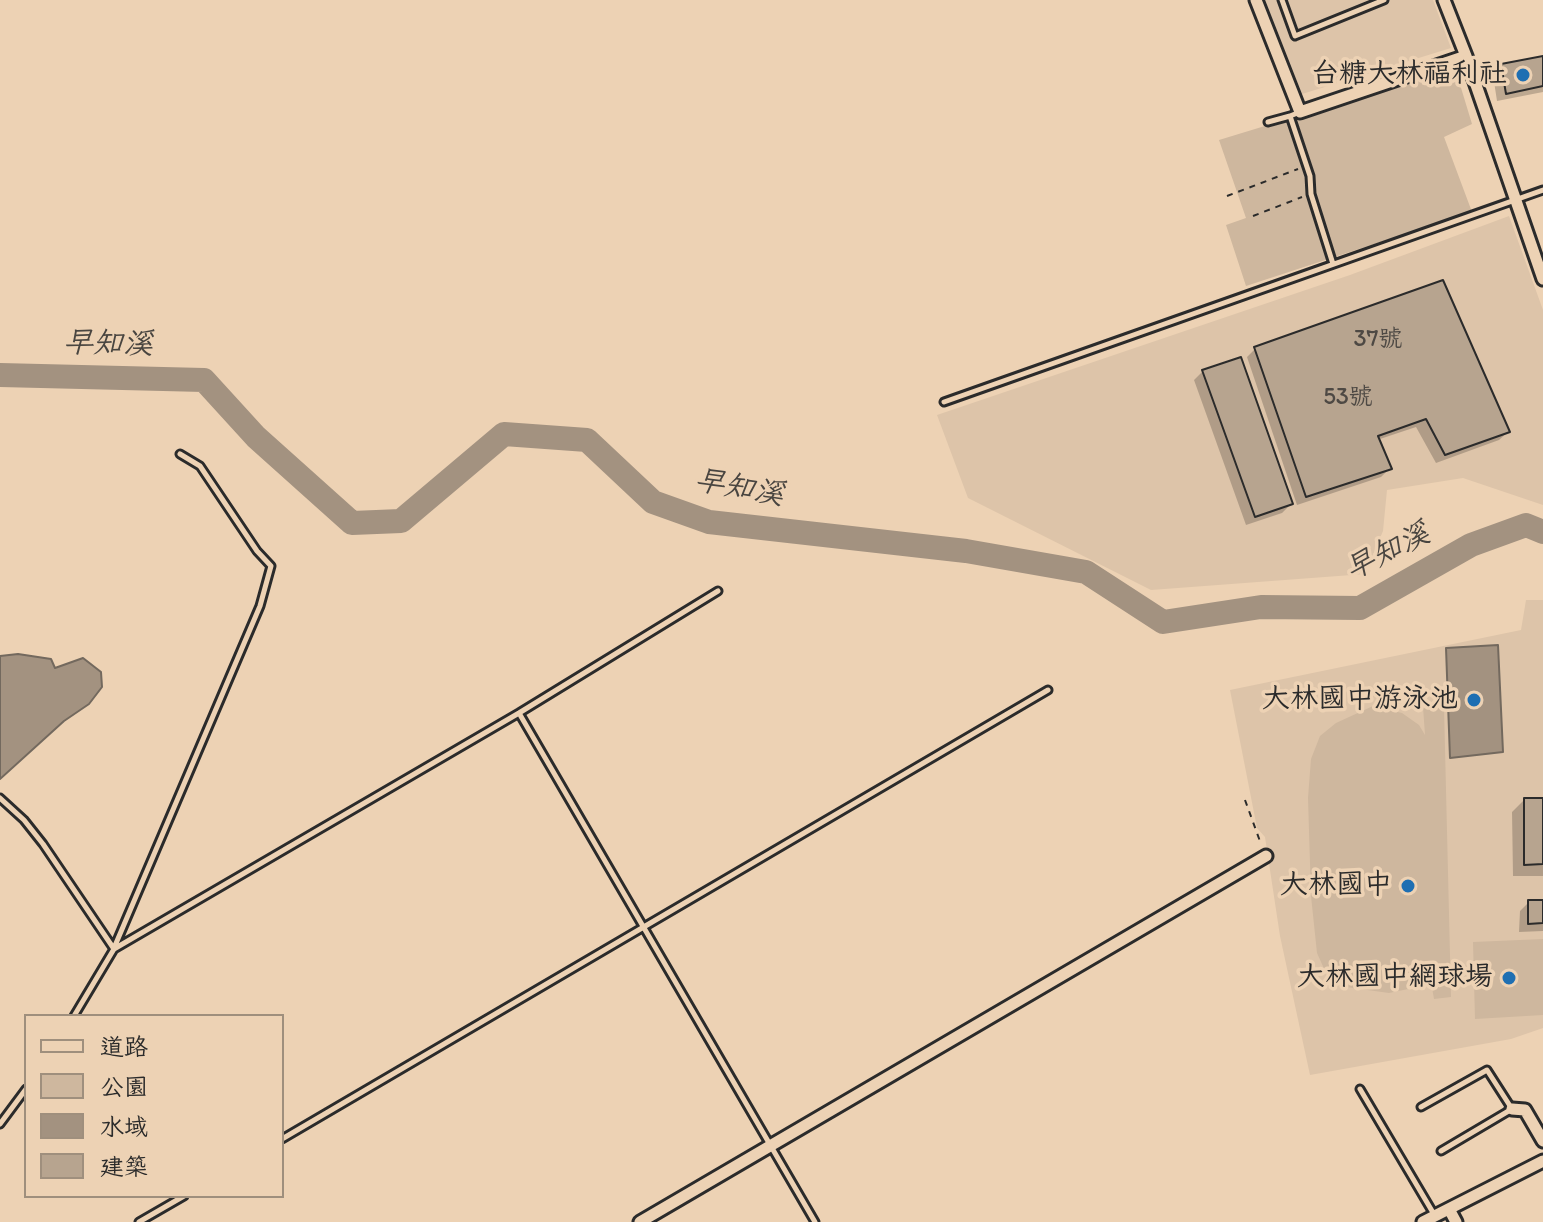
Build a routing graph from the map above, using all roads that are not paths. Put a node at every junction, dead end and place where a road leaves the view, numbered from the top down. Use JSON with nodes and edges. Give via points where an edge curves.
{"nodes":[{"id":1,"x":1256,"y":0,"type":"edge"},
{"id":2,"x":1282,"y":0,"type":"edge"},
{"id":3,"x":1384,"y":0,"type":"edge"},
{"id":4,"x":1444,"y":0,"type":"edge"},
{"id":5,"x":1466,"y":56,"type":"junction"},
{"id":6,"x":1295,"y":114,"type":"junction"},
{"id":7,"x":1268,"y":122,"type":"dead end"},
{"id":8,"x":1543,"y":190,"type":"edge"},
{"id":9,"x":1516,"y":200,"type":"junction"},
{"id":10,"x":1333,"y":264,"type":"junction"},
{"id":11,"x":1543,"y":279,"type":"edge"},
{"id":12,"x":944,"y":402,"type":"dead end"},
{"id":13,"x":180,"y":454,"type":"dead end"},
{"id":14,"x":718,"y":591,"type":"dead end"},
{"id":15,"x":1048,"y":690,"type":"dead end"},
{"id":16,"x":519,"y":713,"type":"junction"},
{"id":17,"x":0,"y":798,"type":"edge"},
{"id":18,"x":1266,"y":856,"type":"road end"},
{"id":19,"x":645,"y":928,"type":"junction"},
{"id":20,"x":114,"y":949,"type":"junction"},
{"id":21,"x":75,"y":1014,"type":"edge"},
{"id":22,"x":1360,"y":1089,"type":"dead end"},
{"id":23,"x":24,"y":1092,"type":"edge"},
{"id":24,"x":1421,"y":1107,"type":"dead end"},
{"id":25,"x":1512,"y":1109,"type":"junction"},
{"id":26,"x":0,"y":1124,"type":"edge"},
{"id":27,"x":284,"y":1138,"type":"edge"},
{"id":28,"x":1543,"y":1141,"type":"edge"},
{"id":29,"x":771,"y":1144,"type":"junction"},
{"id":30,"x":1441,"y":1151,"type":"dead end"},
{"id":31,"x":1543,"y":1161,"type":"edge"},
{"id":32,"x":181,"y":1198,"type":"edge"},
{"id":33,"x":1449,"y":1209,"type":"junction"},
{"id":34,"x":1435,"y":1216,"type":"junction"},
{"id":35,"x":139,"y":1222,"type":"edge"},
{"id":36,"x":640,"y":1222,"type":"edge"},
{"id":37,"x":815,"y":1222,"type":"edge"},
{"id":38,"x":1423,"y":1222,"type":"edge"},
{"id":39,"x":1456,"y":1222,"type":"edge"}],
"edges":[{"from":1,"to":6,"type":"street"},
{"from":2,"to":3,"type":"lane","via":[[1295,36]]},
{"from":4,"to":5,"type":"street"},
{"from":5,"to":6,"type":"street"},
{"from":5,"to":9,"type":"street"},
{"from":6,"to":7,"type":"lane"},
{"from":6,"to":10,"type":"lane","via":[[1311,194]]},
{"from":8,"to":9,"type":"lane"},
{"from":9,"to":10,"type":"lane"},
{"from":9,"to":11,"type":"street"},
{"from":10,"to":12,"type":"lane"},
{"from":13,"to":20,"type":"lane","via":[[200,466],[271,566],[260,606]]},
{"from":14,"to":16,"type":"lane"},
{"from":15,"to":19,"type":"lane"},
{"from":16,"to":19,"type":"lane"},
{"from":16,"to":20,"type":"lane"},
{"from":17,"to":20,"type":"lane","via":[[43,844]]},
{"from":18,"to":29,"type":"street"},
{"from":19,"to":27,"type":"lane"},
{"from":19,"to":29,"type":"lane"},
{"from":20,"to":21,"type":"lane"},
{"from":22,"to":34,"type":"lane"},
{"from":23,"to":26,"type":"lane"},
{"from":24,"to":25,"type":"lane","via":[[1487,1070]]},
{"from":25,"to":28,"type":"street","via":[[1525,1110]]},
{"from":25,"to":30,"type":"lane"},
{"from":29,"to":36,"type":"street"},
{"from":29,"to":37,"type":"lane"},
{"from":31,"to":33,"type":"street"},
{"from":32,"to":35,"type":"lane"},
{"from":33,"to":34,"type":"street"},
{"from":33,"to":39,"type":"street"},
{"from":34,"to":38,"type":"street"}]}
